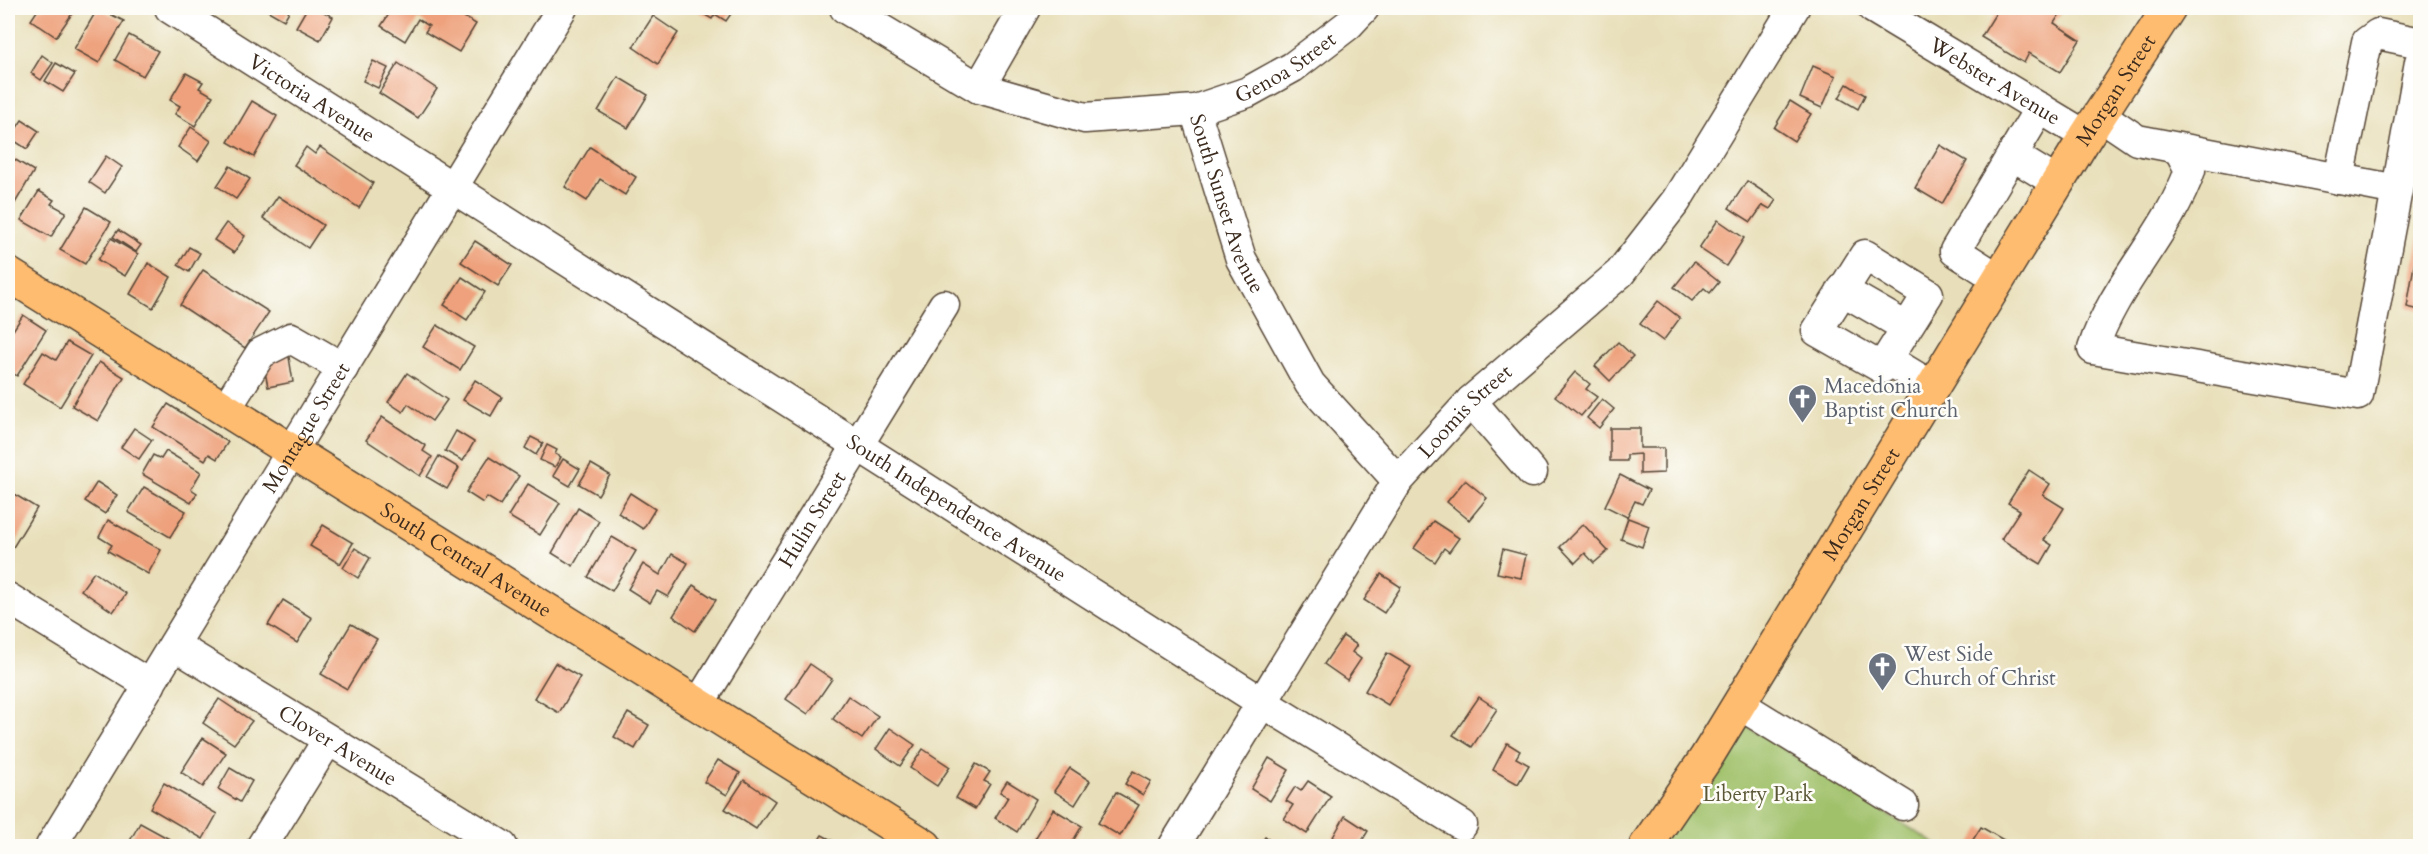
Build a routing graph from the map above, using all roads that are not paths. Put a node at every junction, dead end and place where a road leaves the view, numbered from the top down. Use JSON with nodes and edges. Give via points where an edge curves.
{"nodes":[{"id":1,"x":170,"y":8,"type":"edge"},
{"id":2,"x":562,"y":8,"type":"edge"},
{"id":3,"x":845,"y":8,"type":"edge"},
{"id":4,"x":1025,"y":8,"type":"edge"},
{"id":5,"x":1364,"y":8,"type":"edge"},
{"id":6,"x":1794,"y":8,"type":"edge"},
{"id":7,"x":1873,"y":8,"type":"edge"},
{"id":8,"x":2169,"y":8,"type":"edge"},
{"id":9,"x":2421,"y":47,"type":"edge"},
{"id":10,"x":2421,"y":62,"type":"edge"},
{"id":11,"x":979,"y":88,"type":"junction"},
{"id":12,"x":2040,"y":108,"type":"junction"},
{"id":13,"x":1196,"y":110,"type":"junction"},
{"id":14,"x":2093,"y":125,"type":"junction"},
{"id":15,"x":2179,"y":149,"type":"junction"},
{"id":16,"x":2012,"y":155,"type":"junction"},
{"id":17,"x":2338,"y":179,"type":"junction"},
{"id":18,"x":2058,"y":183,"type":"junction"},
{"id":19,"x":453,"y":188,"type":"junction"},
{"id":20,"x":2397,"y":190,"type":"junction"},
{"id":21,"x":8,"y":273,"type":"edge"},
{"id":22,"x":1999,"y":279,"type":"junction"},
{"id":23,"x":1842,"y":290,"type":"junction"},
{"id":24,"x":944,"y":305,"type":"dead end"},
{"id":25,"x":1906,"y":327,"type":"junction"},
{"id":26,"x":1887,"y":359,"type":"junction"},
{"id":27,"x":343,"y":368,"type":"junction"},
{"id":28,"x":1933,"y":387,"type":"junction"},
{"id":29,"x":1471,"y":401,"type":"junction"},
{"id":30,"x":225,"y":410,"type":"junction"},
{"id":31,"x":859,"y":444,"type":"junction"},
{"id":32,"x":292,"y":452,"type":"junction"},
{"id":33,"x":1532,"y":472,"type":"dead end"},
{"id":34,"x":1398,"y":481,"type":"junction"},
{"id":35,"x":8,"y":598,"type":"edge"},
{"id":36,"x":174,"y":645,"type":"junction"},
{"id":37,"x":150,"y":685,"type":"junction"},
{"id":38,"x":1263,"y":703,"type":"junction"},
{"id":39,"x":1740,"y":704,"type":"junction"},
{"id":40,"x":698,"y":705,"type":"junction"},
{"id":41,"x":328,"y":740,"type":"junction"},
{"id":42,"x":1903,"y":804,"type":"dead end"},
{"id":43,"x":1462,"y":825,"type":"dead end"},
{"id":44,"x":51,"y":846,"type":"edge"},
{"id":45,"x":262,"y":846,"type":"edge"},
{"id":46,"x":502,"y":846,"type":"edge"},
{"id":47,"x":925,"y":846,"type":"edge"},
{"id":48,"x":1174,"y":846,"type":"edge"},
{"id":49,"x":1646,"y":846,"type":"edge"}],
"edges":[{"from":1,"to":19,"type":"street","name":"Victoria Avenue"},
{"from":2,"to":19,"type":"street","name":"Montague Street"},
{"from":3,"to":11,"type":"street","name":"South Sunset Avenue"},
{"from":4,"to":11,"type":"street"},
{"from":5,"to":13,"type":"street","name":"Genoa Street","via":[[1293,67],[1248,92]]},
{"from":6,"to":29,"type":"street","name":"Loomis Street","via":[[1676,201],[1620,273]]},
{"from":7,"to":12,"type":"street","name":"Webster Avenue"},
{"from":8,"to":14,"type":"main road","name":"Morgan Street"},
{"from":9,"to":17,"type":"street","via":[[2416,42],[2378,34],[2367,42]]},
{"from":10,"to":20,"type":"street"},
{"from":11,"to":13,"type":"street","name":"South Sunset Avenue","via":[[1085,118]]},
{"from":12,"to":14,"type":"street","name":"Webster Avenue"},
{"from":12,"to":16,"type":"street"},
{"from":13,"to":34,"type":"street","name":"South Sunset Avenue","via":[[1241,260],[1310,384]]},
{"from":14,"to":15,"type":"street","name":"Webster Avenue"},
{"from":14,"to":18,"type":"main road","name":"Morgan Street"},
{"from":15,"to":17,"type":"street","name":"Webster Avenue"},
{"from":15,"to":20,"type":"street","via":[[2190,170],[2181,196],[2101,324],[2093,349],[2358,395]]},
{"from":16,"to":18,"type":"street"},
{"from":16,"to":22,"type":"street","via":[[1955,251]]},
{"from":17,"to":20,"type":"street","name":"Webster Avenue"},
{"from":18,"to":22,"type":"main road","name":"Morgan Street"},
{"from":19,"to":27,"type":"street","name":"Montague Street"},
{"from":19,"to":31,"type":"street","name":"South Independence Avenue"},
{"from":21,"to":30,"type":"main road","name":"South Central Avenue"},
{"from":22,"to":28,"type":"main road","name":"Morgan Street"},
{"from":23,"to":25,"type":"street"},
{"from":23,"to":25,"type":"street","via":[[1865,255],[1928,294]]},
{"from":23,"to":26,"type":"street","via":[[1817,331],[1882,368]]},
{"from":24,"to":31,"type":"street","name":"Hulin Street"},
{"from":25,"to":26,"type":"street"},
{"from":26,"to":28,"type":"street"},
{"from":27,"to":30,"type":"street","via":[[291,338],[261,353]]},
{"from":27,"to":32,"type":"street","name":"Montague Street"},
{"from":28,"to":39,"type":"main road","name":"Morgan Street"},
{"from":29,"to":33,"type":"street"},
{"from":29,"to":34,"type":"street","name":"Loomis Street"},
{"from":30,"to":32,"type":"main road","name":"South Central Avenue"},
{"from":31,"to":38,"type":"street","name":"South Independence Avenue"},
{"from":31,"to":40,"type":"street","name":"Hulin Street"},
{"from":32,"to":36,"type":"street","name":"Montague Street"},
{"from":32,"to":40,"type":"main road","name":"South Central Avenue"},
{"from":34,"to":38,"type":"street","name":"Loomis Street"},
{"from":35,"to":37,"type":"street"},
{"from":36,"to":37,"type":"street","name":"Montague Street"},
{"from":36,"to":41,"type":"street","name":"Clover Avenue"},
{"from":37,"to":44,"type":"street","name":"Montague Street"},
{"from":38,"to":43,"type":"street","name":"South Independence Avenue"},
{"from":38,"to":48,"type":"street","name":"Loomis Street"},
{"from":39,"to":42,"type":"street"},
{"from":39,"to":49,"type":"main road","name":"Morgan Street"},
{"from":40,"to":47,"type":"main road","name":"South Central Avenue"},
{"from":41,"to":45,"type":"street"},
{"from":41,"to":46,"type":"street","name":"Clover Avenue"}]}
